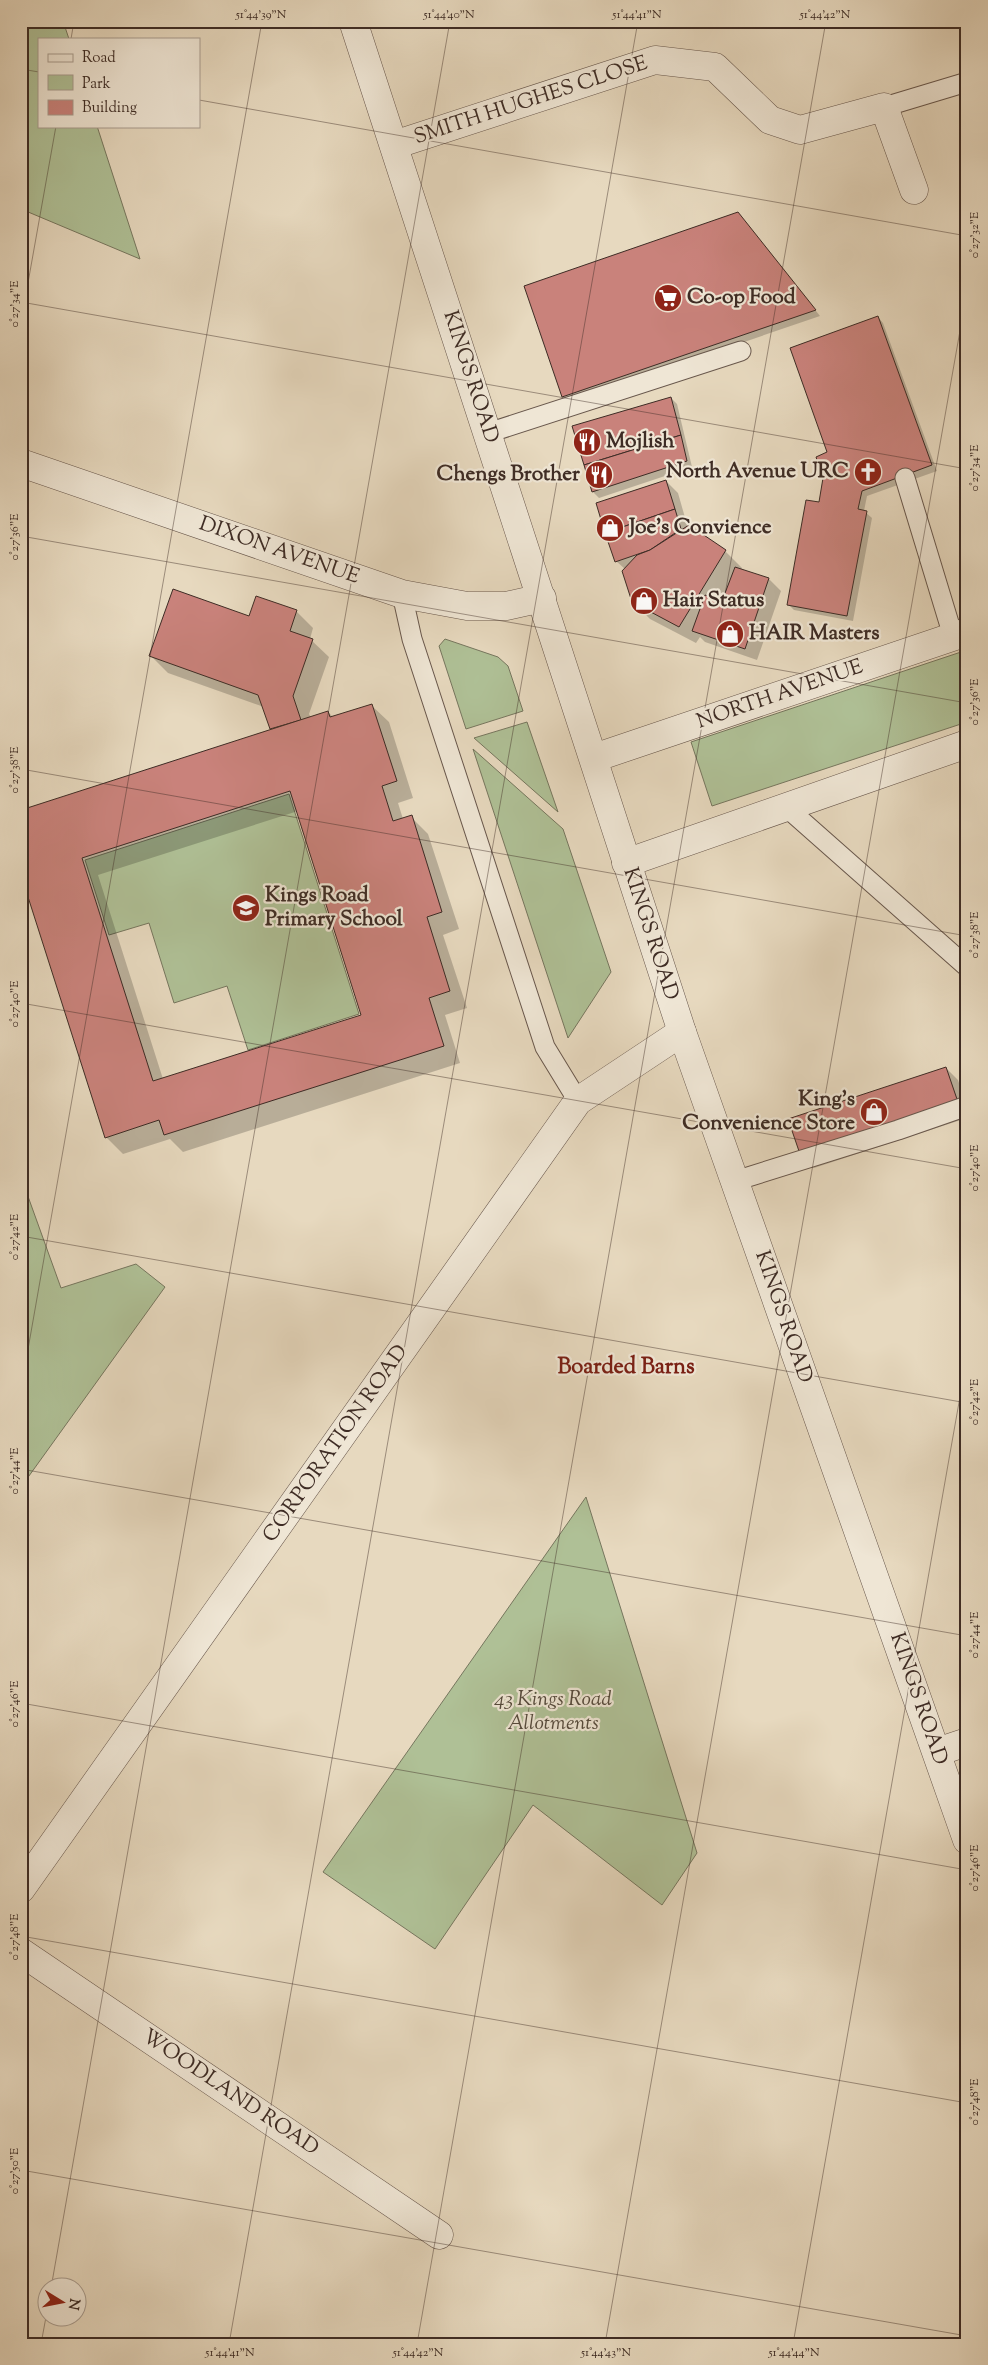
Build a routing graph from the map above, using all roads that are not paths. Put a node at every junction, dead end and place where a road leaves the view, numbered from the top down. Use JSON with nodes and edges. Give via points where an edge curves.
{"nodes":[{"id":1,"x":353,"y":21,"type":"edge"},
{"id":2,"x":967,"y":82,"type":"edge"},
{"id":3,"x":884,"y":107,"type":"junction"},
{"id":4,"x":394,"y":144,"type":"junction"},
{"id":5,"x":914,"y":190,"type":"dead end"},
{"id":6,"x":741,"y":351,"type":"dead end"},
{"id":7,"x":488,"y":433,"type":"junction"},
{"id":8,"x":21,"y":463,"type":"edge"},
{"id":9,"x":906,"y":478,"type":"dead end"},
{"id":10,"x":402,"y":594,"type":"junction"},
{"id":11,"x":542,"y":598,"type":"junction"},
{"id":12,"x":960,"y":634,"type":"edge"},
{"id":13,"x":967,"y":744,"type":"edge"},
{"id":14,"x":594,"y":758,"type":"junction"},
{"id":15,"x":786,"y":807,"type":"junction"},
{"id":16,"x":626,"y":863,"type":"junction"},
{"id":17,"x":967,"y":967,"type":"edge"},
{"id":18,"x":682,"y":1032,"type":"junction"},
{"id":19,"x":578,"y":1101,"type":"junction"},
{"id":20,"x":967,"y":1106,"type":"edge"},
{"id":21,"x":735,"y":1180,"type":"junction"},
{"id":22,"x":967,"y":1742,"type":"edge"},
{"id":23,"x":937,"y":1752,"type":"junction"},
{"id":24,"x":967,"y":1840,"type":"edge"},
{"id":25,"x":21,"y":1889,"type":"edge"},
{"id":26,"x":21,"y":1952,"type":"edge"},
{"id":27,"x":439,"y":2235,"type":"dead end"}],
"edges":[{"from":1,"to":4,"type":"street","name":"KINGS ROAD"},
{"from":2,"to":3,"type":"lane"},
{"from":3,"to":4,"type":"street","name":"SMITH HUGHES CLOSE","via":[[800,130],[770,120],[715,67],[655,60]]},
{"from":3,"to":5,"type":"street"},
{"from":4,"to":7,"type":"street","name":"KINGS ROAD"},
{"from":6,"to":7,"type":"lane"},
{"from":7,"to":11,"type":"street","name":"KINGS ROAD"},
{"from":8,"to":10,"type":"street","name":"DIXON AVENUE"},
{"from":9,"to":12,"type":"lane"},
{"from":10,"to":11,"type":"street","name":"DIXON AVENUE","via":[[467,606],[506,606]]},
{"from":10,"to":19,"type":"lane","via":[[412,639],[545,1047]]},
{"from":11,"to":14,"type":"street","name":"KINGS ROAD"},
{"from":12,"to":14,"type":"street","name":"NORTH AVENUE"},
{"from":13,"to":15,"type":"street"},
{"from":14,"to":16,"type":"street","name":"KINGS ROAD"},
{"from":15,"to":16,"type":"street"},
{"from":15,"to":17,"type":"lane"},
{"from":16,"to":18,"type":"street","name":"KINGS ROAD"},
{"from":18,"to":19,"type":"street","name":"CORPORATION ROAD"},
{"from":18,"to":21,"type":"street","name":"KINGS ROAD"},
{"from":19,"to":25,"type":"street","name":"CORPORATION ROAD"},
{"from":20,"to":21,"type":"lane"},
{"from":21,"to":23,"type":"street","name":"KINGS ROAD"},
{"from":22,"to":23,"type":"street"},
{"from":23,"to":24,"type":"street","name":"KINGS ROAD"},
{"from":26,"to":27,"type":"street","name":"WOODLAND ROAD"}]}
